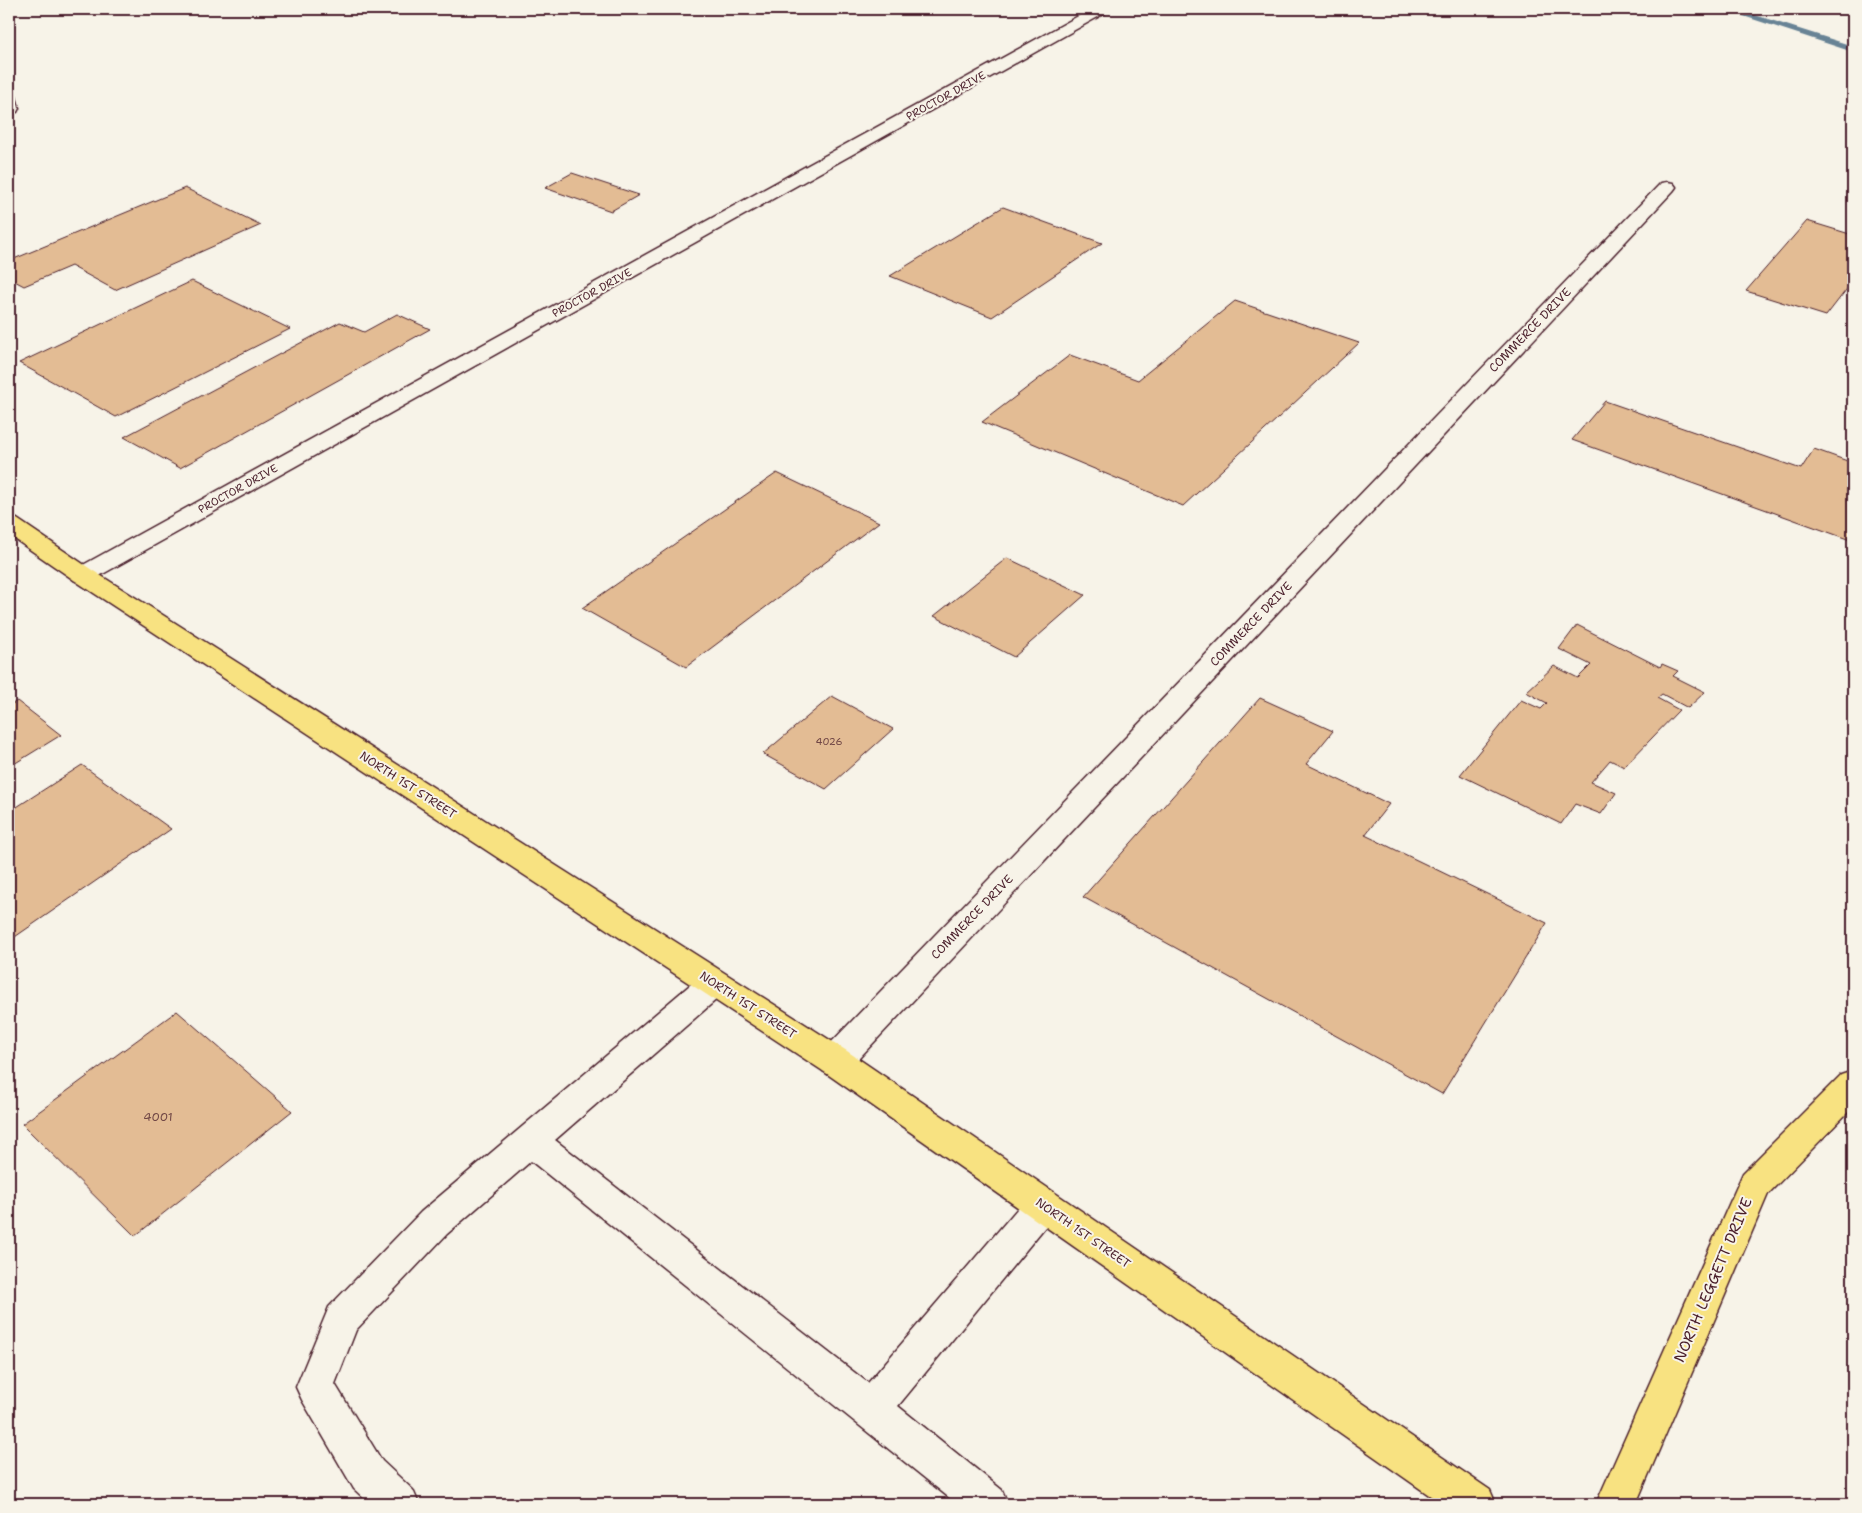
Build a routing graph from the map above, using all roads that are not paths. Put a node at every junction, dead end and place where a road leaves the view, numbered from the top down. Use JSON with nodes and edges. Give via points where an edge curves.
{"nodes":[{"id":1,"x":1100,"y":10,"type":"dead end"},
{"id":2,"x":9,"y":97,"type":"edge"},
{"id":3,"x":9,"y":108,"type":"edge"},
{"id":4,"x":1667,"y":187,"type":"dead end"},
{"id":5,"x":9,"y":524,"type":"edge"},
{"id":6,"x":83,"y":575,"type":"junction"},
{"id":7,"x":714,"y":983,"type":"junction"},
{"id":8,"x":835,"y":1061,"type":"junction"},
{"id":9,"x":1853,"y":1084,"type":"edge"},
{"id":10,"x":532,"y":1141,"type":"junction"},
{"id":11,"x":1042,"y":1205,"type":"junction"},
{"id":12,"x":871,"y":1409,"type":"junction"},
{"id":13,"x":400,"y":1504,"type":"edge"},
{"id":14,"x":988,"y":1504,"type":"edge"},
{"id":15,"x":1476,"y":1504,"type":"edge"},
{"id":16,"x":1616,"y":1504,"type":"edge"}],
"edges":[{"from":1,"to":6,"type":"street","name":"PROCTOR DRIVE"},
{"from":2,"to":3,"type":"street"},
{"from":4,"to":8,"type":"street","name":"COMMERCE DRIVE"},
{"from":5,"to":6,"type":"main road","name":"NORTH 1ST STREET"},
{"from":6,"to":7,"type":"main road","name":"NORTH 1ST STREET"},
{"from":7,"to":8,"type":"main road","name":"NORTH 1ST STREET"},
{"from":7,"to":10,"type":"street"},
{"from":8,"to":11,"type":"main road","name":"NORTH 1ST STREET"},
{"from":9,"to":16,"type":"main road","name":"NORTH LEGGETT DRIVE","via":[[1754,1184]]},
{"from":10,"to":12,"type":"street"},
{"from":10,"to":13,"type":"street","via":[[434,1223],[342,1319],[315,1387],[368,1475]]},
{"from":11,"to":12,"type":"street"},
{"from":11,"to":15,"type":"main road","name":"NORTH 1ST STREET"},
{"from":12,"to":14,"type":"street"}]}
